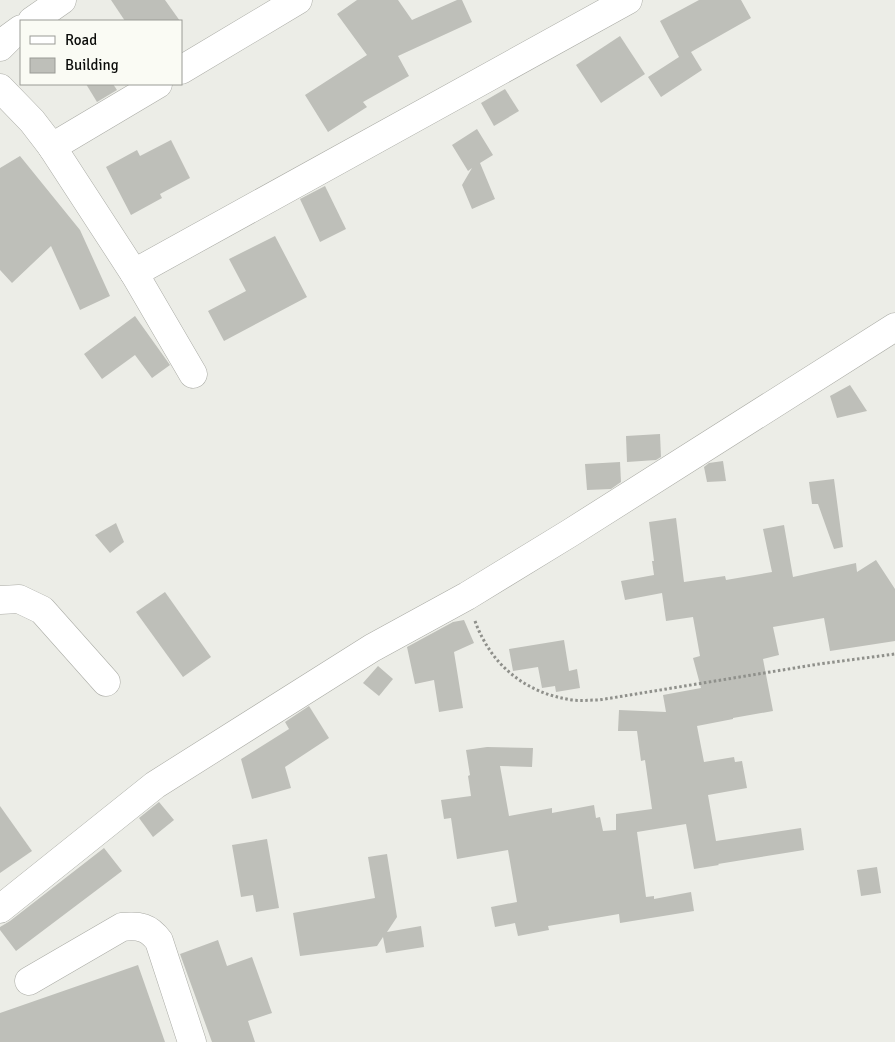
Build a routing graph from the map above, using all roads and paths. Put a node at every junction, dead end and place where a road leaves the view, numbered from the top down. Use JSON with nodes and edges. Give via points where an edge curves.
{"nodes":[{"id":1,"x":62,"y":0,"type":"edge"},
{"id":2,"x":298,"y":0,"type":"edge"},
{"id":3,"x":625,"y":1,"type":"edge"},
{"id":4,"x":33,"y":20,"type":"edge"},
{"id":5,"x":20,"y":30,"type":"edge"},
{"id":6,"x":0,"y":47,"type":"edge"},
{"id":7,"x":182,"y":69,"type":"edge"},
{"id":8,"x":156,"y":85,"type":"edge"},
{"id":9,"x":0,"y":88,"type":"edge"},
{"id":10,"x":52,"y":147,"type":"junction"},
{"id":11,"x":134,"y":273,"type":"junction"},
{"id":12,"x":895,"y":327,"type":"edge"},
{"id":13,"x":193,"y":374,"type":"dead end"},
{"id":14,"x":467,"y":596,"type":"junction"},
{"id":15,"x":0,"y":600,"type":"edge"},
{"id":16,"x":895,"y":654,"type":"edge"},
{"id":17,"x":106,"y":682,"type":"dead end"},
{"id":18,"x":0,"y":909,"type":"edge"},
{"id":19,"x":29,"y":981,"type":"dead end"},
{"id":20,"x":192,"y":1042,"type":"edge"}],
"edges":[{"from":1,"to":4,"type":"street"},
{"from":2,"to":7,"type":"street"},
{"from":3,"to":11,"type":"street"},
{"from":5,"to":6,"type":"street"},
{"from":8,"to":10,"type":"street"},
{"from":9,"to":10,"type":"street"},
{"from":10,"to":11,"type":"street"},
{"from":11,"to":13,"type":"street"},
{"from":12,"to":14,"type":"street"},
{"from":14,"to":16,"type":"path","via":[[484,643],[508,672],[536,690],[574,700],[599,700]]},
{"from":14,"to":18,"type":"street","via":[[372,648],[155,785]]},
{"from":15,"to":17,"type":"street","via":[[19,599],[42,610]]},
{"from":19,"to":20,"type":"street","via":[[122,927],[141,927],[153,933],[159,941]]}]}
